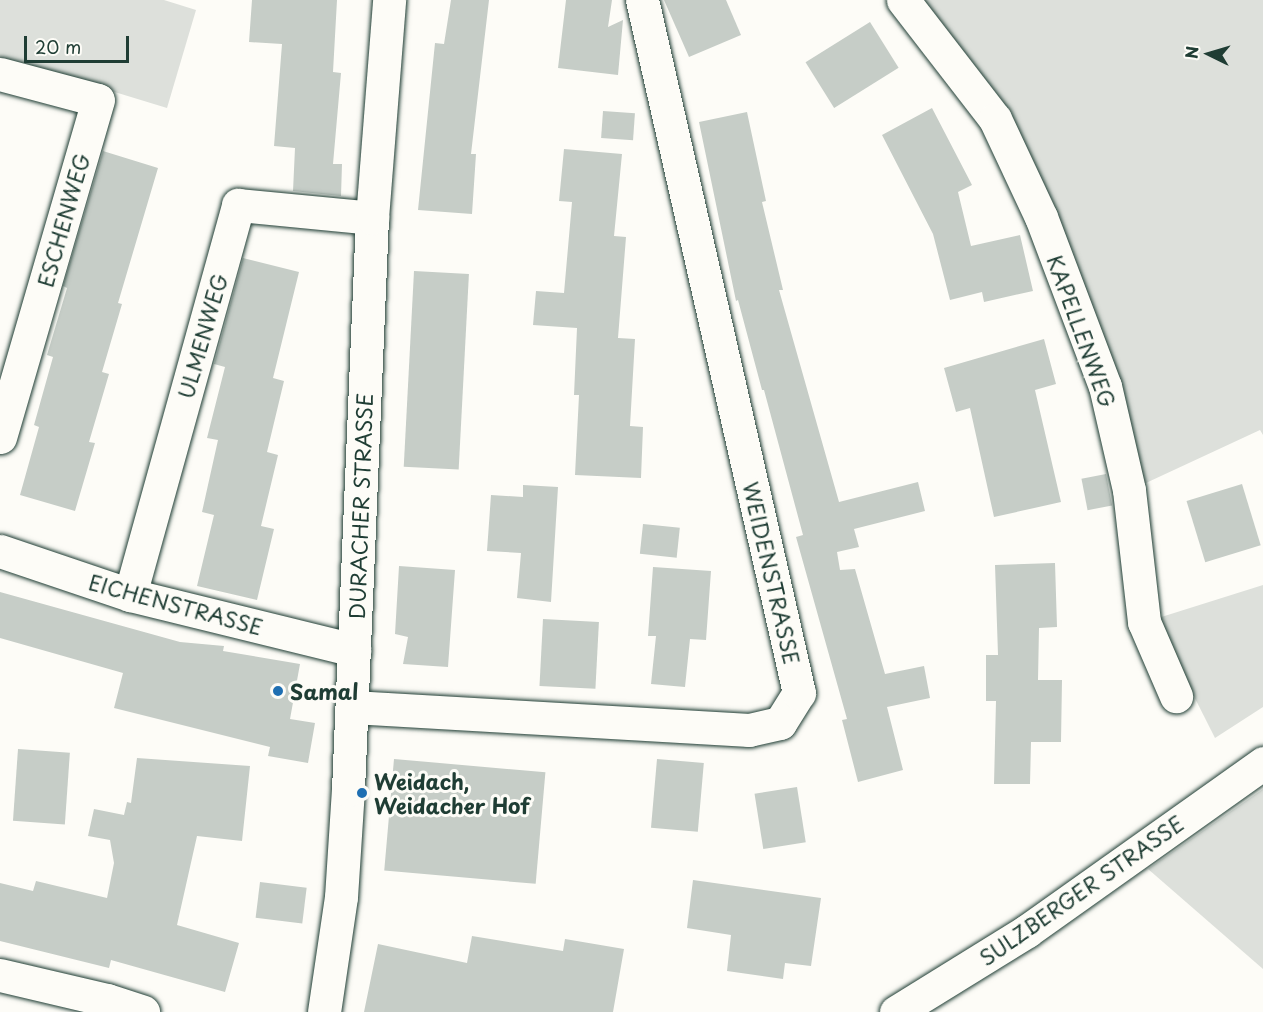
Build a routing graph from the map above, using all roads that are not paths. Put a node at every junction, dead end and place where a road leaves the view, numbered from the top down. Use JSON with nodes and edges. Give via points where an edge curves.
{"nodes":[{"id":1,"x":389,"y":0,"type":"edge"},
{"id":2,"x":642,"y":0,"type":"edge"},
{"id":3,"x":903,"y":0,"type":"edge"},
{"id":4,"x":0,"y":74,"type":"edge"},
{"id":5,"x":372,"y":218,"type":"junction"},
{"id":6,"x":0,"y":437,"type":"edge"},
{"id":7,"x":0,"y":551,"type":"edge"},
{"id":8,"x":130,"y":595,"type":"junction"},
{"id":9,"x":354,"y":650,"type":"junction"},
{"id":10,"x":1176,"y":696,"type":"dead end"},
{"id":11,"x":352,"y":707,"type":"junction"},
{"id":12,"x":1263,"y":763,"type":"edge"},
{"id":13,"x":0,"y":975,"type":"edge"},
{"id":14,"x":143,"y":1012,"type":"edge"},
{"id":15,"x":324,"y":1012,"type":"edge"},
{"id":16,"x":896,"y":1012,"type":"edge"}],
"edges":[{"from":1,"to":5,"type":"street","name":"DURACHER STRASSE"},
{"from":2,"to":11,"type":"street","name":"WEIDENSTRASSE","via":[[799,693],[780,723],[749,730]]},
{"from":3,"to":10,"type":"street","name":"KAPELLENWEG","via":[[995,119],[1041,217],[1105,386],[1129,490],[1144,622]]},
{"from":4,"to":6,"type":"street","name":"ESCHENWEG","via":[[98,100]]},
{"from":5,"to":8,"type":"street","name":"ULMENWEG","via":[[238,205]]},
{"from":5,"to":9,"type":"street","name":"DURACHER STRASSE"},
{"from":7,"to":8,"type":"street","name":"EICHENSTRASSE"},
{"from":8,"to":9,"type":"street","name":"EICHENSTRASSE"},
{"from":9,"to":11,"type":"street","name":"DURACHER STRASSE"},
{"from":11,"to":15,"type":"street","name":"DURACHER STRASSE","via":[[340,897]]},
{"from":12,"to":16,"type":"street","name":"SULZBERGER STRASSE","via":[[1027,931]]},
{"from":13,"to":14,"type":"street"}]}
